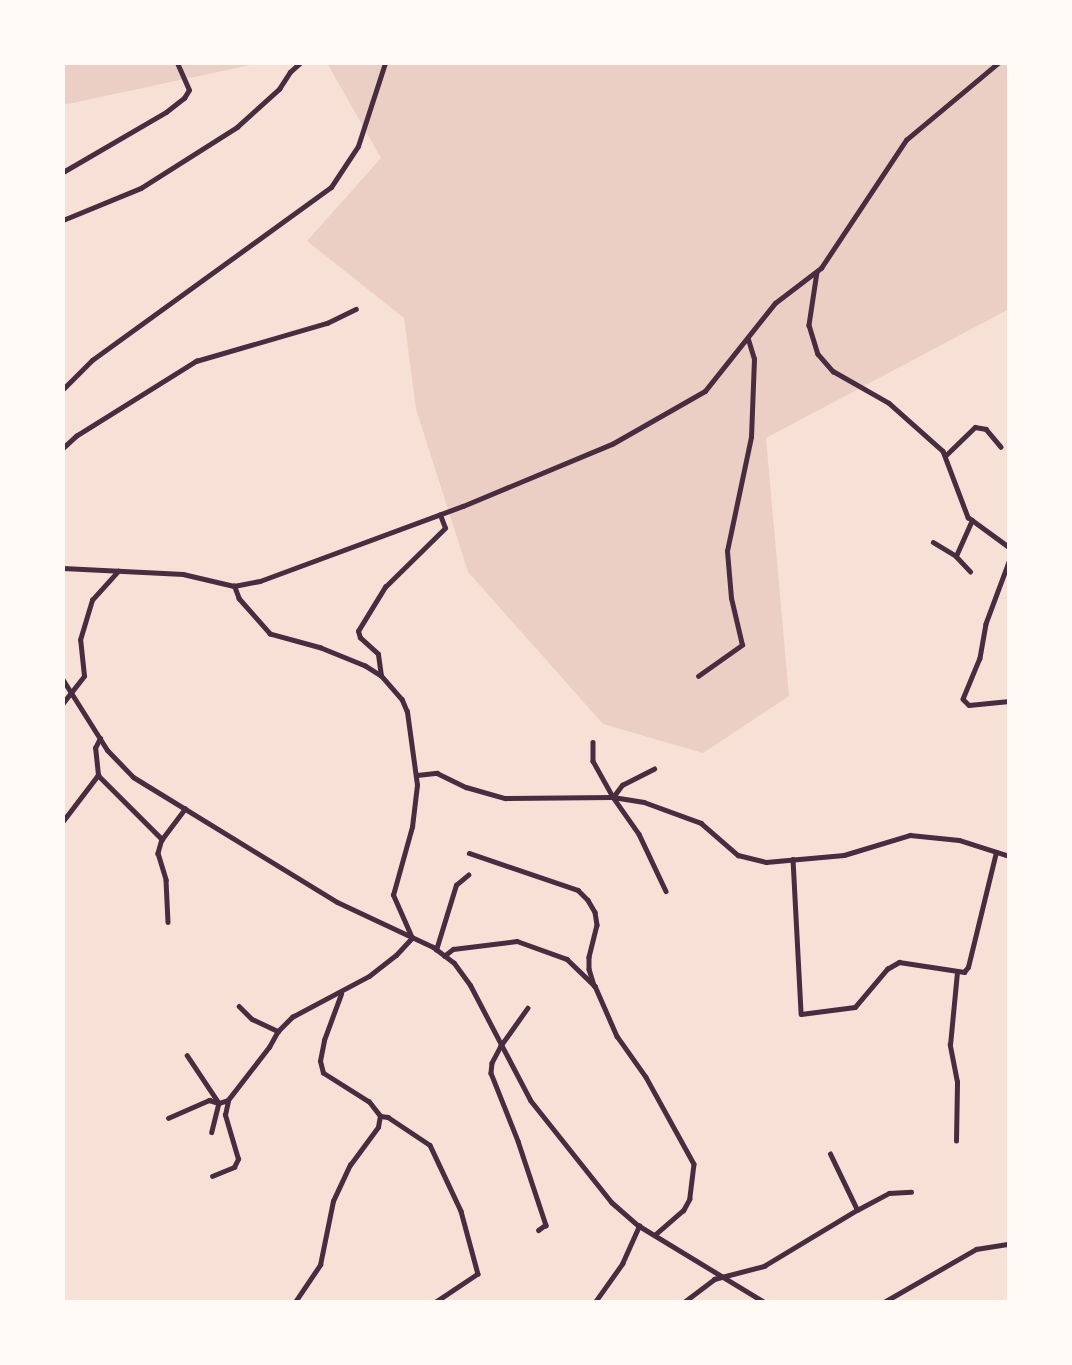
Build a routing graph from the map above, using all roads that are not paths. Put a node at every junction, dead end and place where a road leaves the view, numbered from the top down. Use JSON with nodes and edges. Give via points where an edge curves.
{"nodes":[{"id":1,"x":177,"y":63,"type":"edge"},
{"id":2,"x":300,"y":63,"type":"edge"},
{"id":3,"x":385,"y":63,"type":"edge"},
{"id":4,"x":998,"y":63,"type":"edge"},
{"id":5,"x":63,"y":172,"type":"edge"},
{"id":6,"x":63,"y":220,"type":"edge"},
{"id":7,"x":817,"y":271,"type":"junction"},
{"id":8,"x":356,"y":309,"type":"dead end"},
{"id":9,"x":748,"y":338,"type":"junction"},
{"id":10,"x":63,"y":389,"type":"edge"},
{"id":11,"x":1001,"y":447,"type":"dead end"},
{"id":12,"x":63,"y":448,"type":"edge"},
{"id":13,"x":946,"y":456,"type":"junction"},
{"id":14,"x":440,"y":515,"type":"junction"},
{"id":15,"x":972,"y":520,"type":"junction"},
{"id":16,"x":933,"y":542,"type":"dead end"},
{"id":17,"x":1009,"y":547,"type":"edge"},
{"id":18,"x":956,"y":556,"type":"junction"},
{"id":19,"x":1009,"y":562,"type":"edge"},
{"id":20,"x":63,"y":568,"type":"edge"},
{"id":21,"x":118,"y":571,"type":"junction"},
{"id":22,"x":970,"y":571,"type":"dead end"},
{"id":23,"x":234,"y":586,"type":"junction"},
{"id":24,"x":381,"y":676,"type":"junction"},
{"id":25,"x":698,"y":676,"type":"dead end"},
{"id":26,"x":63,"y":680,"type":"edge"},
{"id":27,"x":72,"y":692,"type":"junction"},
{"id":28,"x":1009,"y":701,"type":"edge"},
{"id":29,"x":63,"y":703,"type":"edge"},
{"id":30,"x":100,"y":738,"type":"junction"},
{"id":31,"x":593,"y":743,"type":"dead end"},
{"id":32,"x":654,"y":769,"type":"dead end"},
{"id":33,"x":98,"y":775,"type":"junction"},
{"id":34,"x":416,"y":775,"type":"junction"},
{"id":35,"x":612,"y":797,"type":"junction"},
{"id":36,"x":185,"y":809,"type":"junction"},
{"id":37,"x":63,"y":821,"type":"edge"},
{"id":38,"x":162,"y":839,"type":"junction"},
{"id":39,"x":996,"y":852,"type":"junction"},
{"id":40,"x":468,"y":853,"type":"dead end"},
{"id":41,"x":1009,"y":856,"type":"edge"},
{"id":42,"x":793,"y":859,"type":"junction"},
{"id":43,"x":468,"y":875,"type":"dead end"},
{"id":44,"x":666,"y":891,"type":"dead end"},
{"id":45,"x":168,"y":922,"type":"dead end"},
{"id":46,"x":412,"y":937,"type":"junction"},
{"id":47,"x":436,"y":950,"type":"junction"},
{"id":48,"x":444,"y":956,"type":"junction"},
{"id":49,"x":957,"y":972,"type":"junction"},
{"id":50,"x":595,"y":986,"type":"junction"},
{"id":51,"x":341,"y":993,"type":"junction"},
{"id":52,"x":239,"y":1006,"type":"dead end"},
{"id":53,"x":528,"y":1008,"type":"dead end"},
{"id":54,"x":278,"y":1031,"type":"junction"},
{"id":55,"x":501,"y":1046,"type":"junction"},
{"id":56,"x":187,"y":1055,"type":"dead end"},
{"id":57,"x":228,"y":1100,"type":"junction"},
{"id":58,"x":219,"y":1103,"type":"junction"},
{"id":59,"x":380,"y":1116,"type":"junction"},
{"id":60,"x":168,"y":1118,"type":"dead end"},
{"id":61,"x":212,"y":1132,"type":"dead end"},
{"id":62,"x":956,"y":1142,"type":"dead end"},
{"id":63,"x":830,"y":1154,"type":"dead end"},
{"id":64,"x":212,"y":1175,"type":"dead end"},
{"id":65,"x":911,"y":1192,"type":"dead end"},
{"id":66,"x":857,"y":1210,"type":"junction"},
{"id":67,"x":639,"y":1226,"type":"junction"},
{"id":68,"x":538,"y":1230,"type":"dead end"},
{"id":69,"x":655,"y":1235,"type":"junction"},
{"id":70,"x":1009,"y":1244,"type":"edge"},
{"id":71,"x":723,"y":1275,"type":"junction"},
{"id":72,"x":295,"y":1302,"type":"edge"},
{"id":73,"x":436,"y":1302,"type":"edge"},
{"id":74,"x":595,"y":1302,"type":"edge"},
{"id":75,"x":684,"y":1302,"type":"edge"},
{"id":76,"x":764,"y":1302,"type":"edge"},
{"id":77,"x":884,"y":1302,"type":"edge"}],
"edges":[{"from":1,"to":5,"type":"street","via":[[189,90],[184,99]]},
{"from":2,"to":6,"type":"street","via":[[237,127],[141,188]]},
{"from":3,"to":10,"type":"street","via":[[358,146],[331,187],[92,360]]},
{"from":4,"to":7,"type":"street","via":[[906,140]]},
{"from":7,"to":9,"type":"street","via":[[775,303]]},
{"from":7,"to":13,"type":"street","via":[[809,325],[818,354],[833,371],[889,403]]},
{"from":8,"to":12,"type":"street","via":[[327,323],[196,361]]},
{"from":9,"to":14,"type":"street","via":[[705,391],[612,444]]},
{"from":9,"to":25,"type":"street","via":[[754,359],[751,437],[727,551],[732,607],[742,645]]},
{"from":11,"to":13,"type":"street","via":[[986,429],[975,427]]},
{"from":13,"to":15,"type":"street","via":[[959,499]]},
{"from":14,"to":23,"type":"street","via":[[260,581]]},
{"from":14,"to":24,"type":"street","via":[[445,528],[385,587],[358,631],[378,654]]},
{"from":15,"to":17,"type":"street"},
{"from":15,"to":18,"type":"street"},
{"from":16,"to":18,"type":"street"},
{"from":18,"to":22,"type":"street"},
{"from":19,"to":28,"type":"street","via":[[963,699],[969,705]]},
{"from":20,"to":21,"type":"street"},
{"from":21,"to":23,"type":"street","via":[[183,573]]},
{"from":21,"to":27,"type":"street","via":[[92,600],[80,640],[84,676]]},
{"from":23,"to":24,"type":"street","via":[[239,599],[270,634],[321,648]]},
{"from":24,"to":34,"type":"street","via":[[407,712]]},
{"from":26,"to":27,"type":"street"},
{"from":27,"to":29,"type":"street"},
{"from":27,"to":30,"type":"street"},
{"from":30,"to":33,"type":"street","via":[[95,748]]},
{"from":30,"to":36,"type":"street","via":[[127,772]]},
{"from":31,"to":35,"type":"street","via":[[593,761]]},
{"from":32,"to":35,"type":"street","via":[[622,785]]},
{"from":33,"to":37,"type":"street"},
{"from":33,"to":38,"type":"street"},
{"from":34,"to":35,"type":"street","via":[[437,773],[466,788],[505,798]]},
{"from":34,"to":46,"type":"street","via":[[412,827],[393,889]]},
{"from":35,"to":42,"type":"street","via":[[644,802],[701,823],[729,850],[746,858],[766,862]]},
{"from":35,"to":44,"type":"street","via":[[639,834]]},
{"from":36,"to":38,"type":"street"},
{"from":36,"to":46,"type":"street","via":[[337,902]]},
{"from":38,"to":45,"type":"street","via":[[158,853],[166,880]]},
{"from":39,"to":41,"type":"street"},
{"from":39,"to":42,"type":"street","via":[[959,840],[910,835],[844,855]]},
{"from":39,"to":49,"type":"street","via":[[968,967]]},
{"from":40,"to":50,"type":"street","via":[[578,890],[588,900],[597,925],[589,957]]},
{"from":42,"to":49,"type":"street","via":[[801,1014],[855,1007],[887,969],[899,962]]},
{"from":43,"to":47,"type":"street","via":[[456,886]]},
{"from":46,"to":47,"type":"street"},
{"from":46,"to":51,"type":"street","via":[[389,961]]},
{"from":47,"to":48,"type":"street"},
{"from":48,"to":50,"type":"street","via":[[453,949],[517,941],[567,959]]},
{"from":48,"to":55,"type":"street","via":[[470,985]]},
{"from":49,"to":62,"type":"street","via":[[950,1045],[957,1082]]},
{"from":50,"to":69,"type":"street","via":[[617,1036],[646,1077],[694,1164],[690,1199],[684,1210]]},
{"from":51,"to":54,"type":"street","via":[[292,1017]]},
{"from":51,"to":59,"type":"street","via":[[324,1040],[323,1073],[369,1102]]},
{"from":52,"to":54,"type":"street","via":[[252,1019]]},
{"from":53,"to":55,"type":"street"},
{"from":54,"to":57,"type":"street"},
{"from":55,"to":67,"type":"street","via":[[530,1100],[611,1202]]},
{"from":55,"to":68,"type":"street","via":[[491,1073],[546,1225]]},
{"from":56,"to":58,"type":"street"},
{"from":57,"to":58,"type":"street"},
{"from":57,"to":64,"type":"street","via":[[225,1115],[238,1159],[234,1167]]},
{"from":58,"to":60,"type":"street","via":[[209,1100]]},
{"from":58,"to":61,"type":"street"},
{"from":59,"to":72,"type":"street","via":[[378,1127],[350,1165],[333,1202],[320,1265]]},
{"from":59,"to":73,"type":"street","via":[[430,1145],[461,1211],[478,1275]]},
{"from":63,"to":66,"type":"street"},
{"from":65,"to":66,"type":"street","via":[[889,1194]]},
{"from":66,"to":71,"type":"street","via":[[764,1266]]},
{"from":67,"to":69,"type":"street"},
{"from":67,"to":74,"type":"street","via":[[622,1264]]},
{"from":69,"to":71,"type":"street"},
{"from":70,"to":77,"type":"street","via":[[975,1249]]},
{"from":71,"to":75,"type":"street"},
{"from":71,"to":76,"type":"street"}]}
